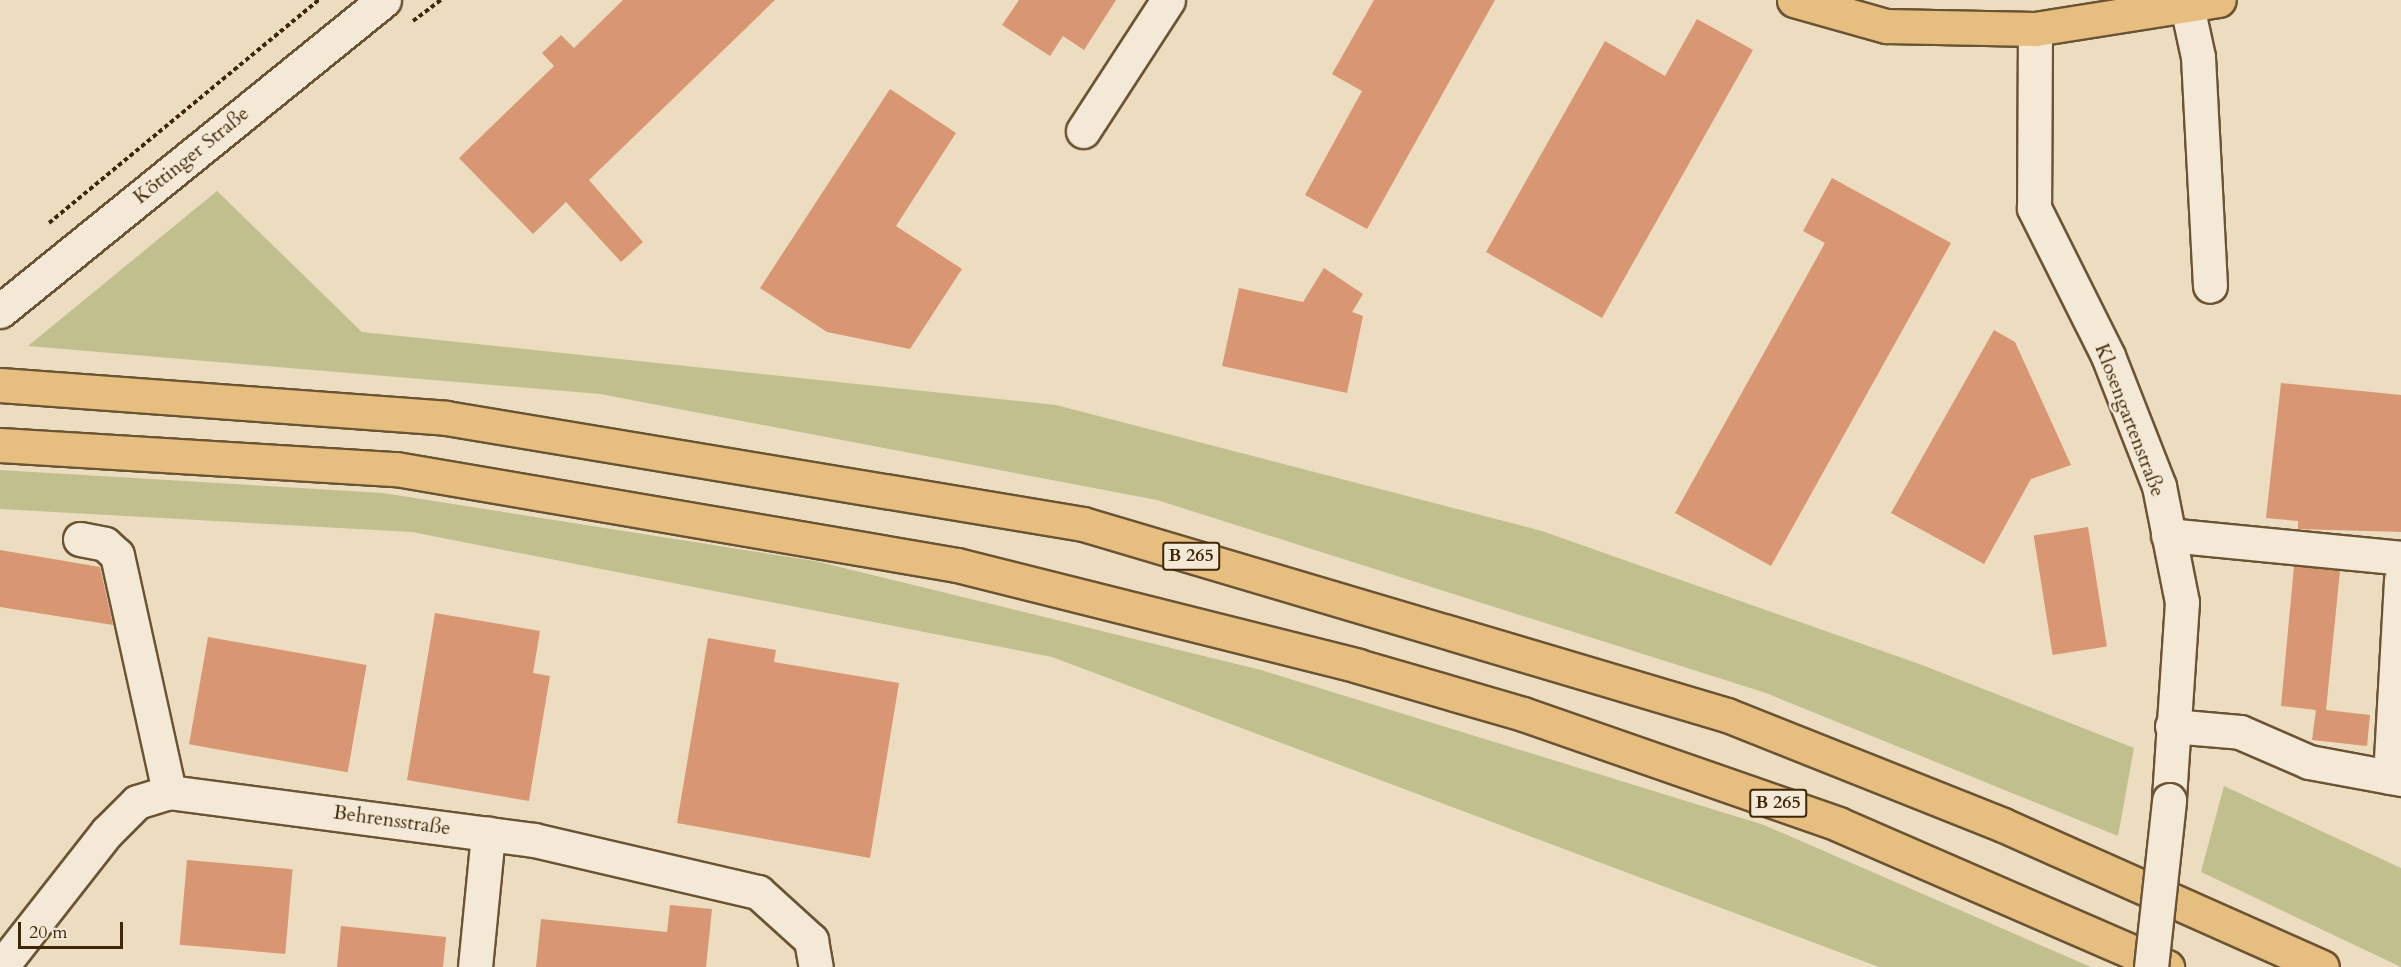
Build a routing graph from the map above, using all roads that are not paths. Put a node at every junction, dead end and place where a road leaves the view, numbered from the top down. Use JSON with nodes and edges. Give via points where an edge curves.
{"nodes":[{"id":1,"x":384,"y":0,"type":"edge"},
{"id":2,"x":1168,"y":0,"type":"edge"},
{"id":3,"x":1794,"y":0,"type":"edge"},
{"id":4,"x":2205,"y":2,"type":"edge"},
{"id":5,"x":2036,"y":29,"type":"junction"},
{"id":6,"x":1083,"y":131,"type":"dead end"},
{"id":7,"x":2210,"y":286,"type":"dead end"},
{"id":8,"x":0,"y":311,"type":"edge"},
{"id":9,"x":0,"y":384,"type":"edge"},
{"id":10,"x":0,"y":445,"type":"edge"},
{"id":11,"x":2168,"y":535,"type":"junction"},
{"id":12,"x":80,"y":539,"type":"dead end"},
{"id":13,"x":2401,"y":558,"type":"edge"},
{"id":14,"x":2401,"y":579,"type":"edge"},
{"id":15,"x":2172,"y":726,"type":"junction"},
{"id":16,"x":2396,"y":778,"type":"edge"},
{"id":17,"x":169,"y":792,"type":"junction"},
{"id":18,"x":488,"y":834,"type":"junction"},
{"id":19,"x":1,"y":967,"type":"edge"},
{"id":20,"x":475,"y":967,"type":"edge"},
{"id":21,"x":816,"y":967,"type":"edge"},
{"id":22,"x":2151,"y":967,"type":"edge"},
{"id":23,"x":2167,"y":967,"type":"edge"},
{"id":24,"x":2322,"y":967,"type":"edge"}],
"edges":[{"from":1,"to":8,"type":"street","name":"Köttinger Straße"},
{"from":2,"to":6,"type":"street"},
{"from":3,"to":5,"type":"main road","via":[[1886,26]]},
{"from":4,"to":5,"type":"main road"},
{"from":4,"to":7,"type":"street","via":[[2198,57]]},
{"from":5,"to":11,"type":"street","name":"Klosengartenstraße","via":[[2034,208],[2108,356],[2159,486]]},
{"from":9,"to":24,"type":"main road","number":"B 265","via":[[446,418],[1083,524],[1727,715],[2003,825]]},
{"from":10,"to":23,"type":"main road","number":"B 265","via":[[396,469],[957,565],[1359,666],[1554,725],[1848,828]]},
{"from":11,"to":13,"type":"street"},
{"from":11,"to":15,"type":"street","name":"Klosengartenstraße","via":[[2182,602]]},
{"from":12,"to":17,"type":"street","via":[[105,544],[117,555]]},
{"from":14,"to":16,"type":"street"},
{"from":15,"to":16,"type":"street","via":[[2240,732],[2309,762]]},
{"from":15,"to":22,"type":"street","name":"Klosengartenstraße","bridge":true,"via":[[2169,800]]},
{"from":17,"to":18,"type":"street","name":"Behrensstraße"},
{"from":17,"to":19,"type":"street","name":"Behrensstraße","via":[[137,802],[107,832]]},
{"from":18,"to":20,"type":"street"},
{"from":18,"to":21,"type":"street","name":"Behrensstraße","via":[[758,892],[811,940]]}]}
